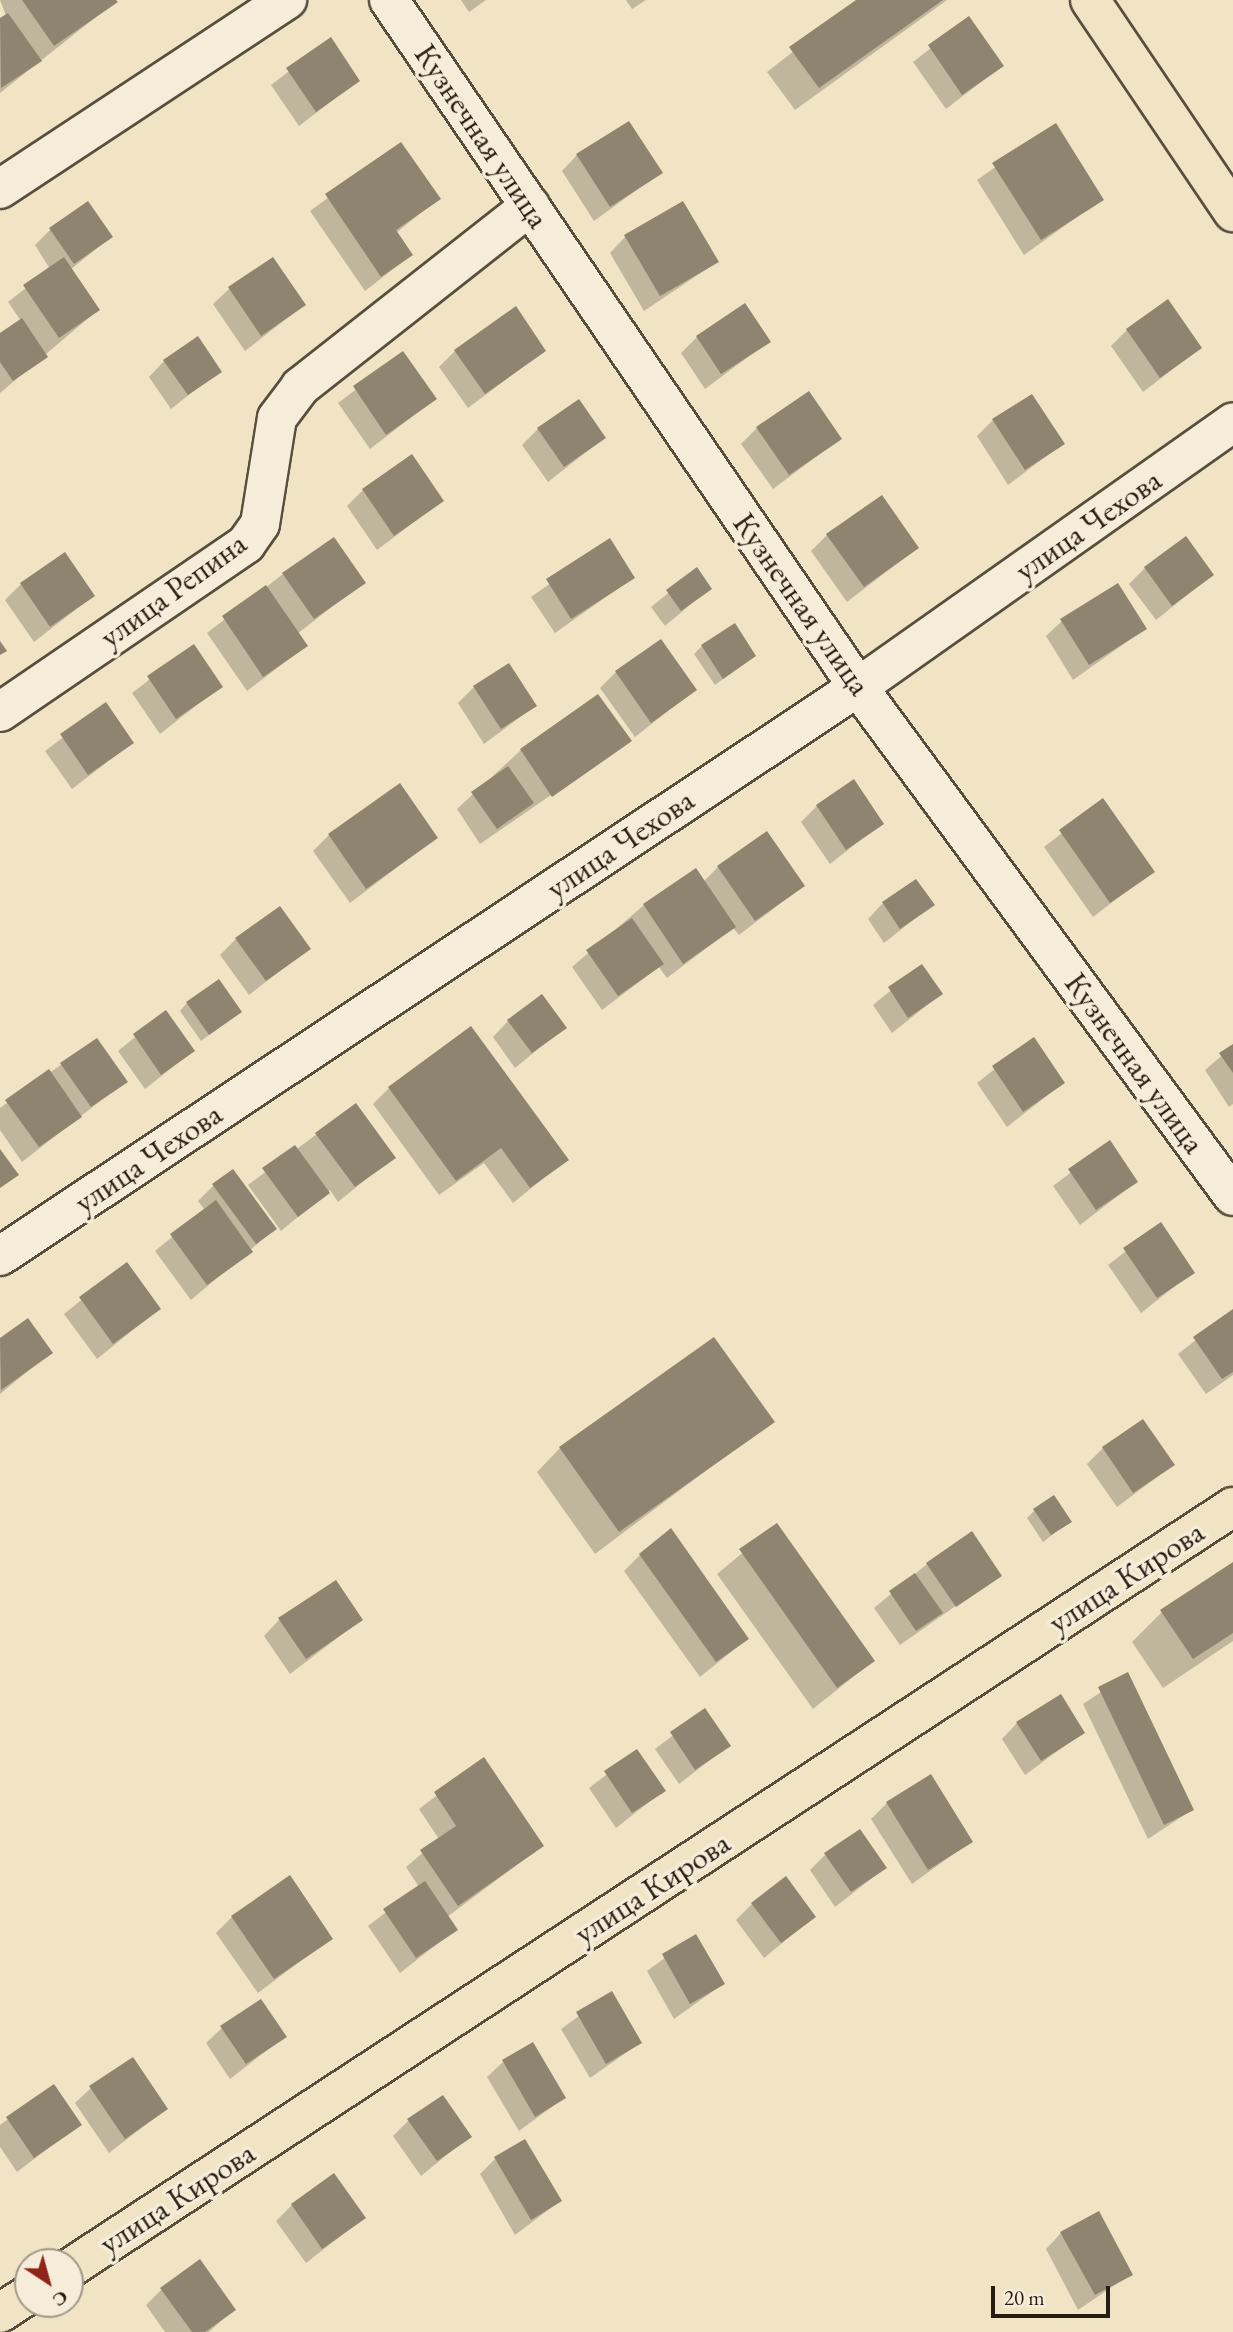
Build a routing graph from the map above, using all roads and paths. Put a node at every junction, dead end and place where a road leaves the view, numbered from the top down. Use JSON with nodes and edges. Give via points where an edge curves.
{"nodes":[{"id":1,"x":287,"y":0,"type":"edge"},
{"id":2,"x":389,"y":0,"type":"edge"},
{"id":3,"x":1090,"y":0,"type":"edge"},
{"id":4,"x":0,"y":189,"type":"edge"},
{"id":5,"x":530,"y":206,"type":"junction"},
{"id":6,"x":1233,"y":212,"type":"edge"},
{"id":7,"x":1233,"y":422,"type":"edge"},
{"id":8,"x":858,"y":687,"type":"junction"},
{"id":9,"x":0,"y":712,"type":"edge"},
{"id":10,"x":1233,"y":1196,"type":"edge"},
{"id":11,"x":0,"y":1256,"type":"edge"},
{"id":12,"x":1233,"y":1507,"type":"edge"},
{"id":13,"x":84,"y":2259,"type":"edge"}],
"edges":[{"from":1,"to":4,"type":"street"},
{"from":2,"to":5,"type":"street","name":"Кузнечная улица"},
{"from":3,"to":6,"type":"main road"},
{"from":5,"to":8,"type":"street","name":"Кузнечная улица"},
{"from":5,"to":9,"type":"street","name":"улица Репина","via":[[300,387],[278,418],[260,524],[246,544]]},
{"from":7,"to":8,"type":"street","name":"улица Чехова"},
{"from":8,"to":10,"type":"street","name":"Кузнечная улица"},
{"from":8,"to":11,"type":"street","name":"улица Чехова"},
{"from":12,"to":13,"type":"main road","name":"улица Кирова"}]}
